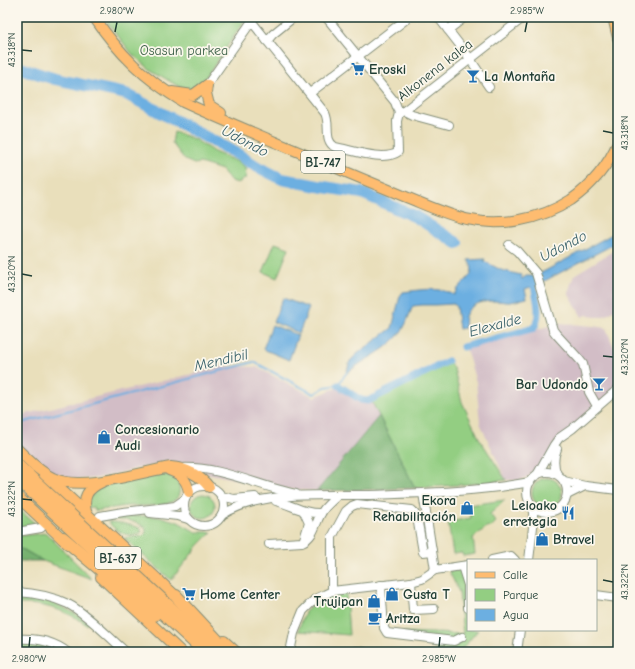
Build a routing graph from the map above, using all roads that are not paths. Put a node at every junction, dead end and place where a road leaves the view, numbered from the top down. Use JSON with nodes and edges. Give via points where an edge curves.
{"nodes":[{"id":1,"x":94,"y":17,"type":"edge"},
{"id":2,"x":294,"y":17,"type":"edge"},
{"id":3,"x":326,"y":17,"type":"edge"},
{"id":4,"x":409,"y":17,"type":"edge"},
{"id":5,"x":438,"y":17,"type":"edge"},
{"id":6,"x":464,"y":17,"type":"edge"},
{"id":7,"x":524,"y":17,"type":"edge"},
{"id":8,"x":613,"y":17,"type":"edge"},
{"id":9,"x":253,"y":19,"type":"edge"},
{"id":10,"x":448,"y":30,"type":"junction"},
{"id":11,"x":618,"y":38,"type":"edge"},
{"id":12,"x":267,"y":41,"type":"junction"},
{"id":13,"x":359,"y":57,"type":"junction"},
{"id":14,"x":470,"y":59,"type":"junction"},
{"id":15,"x":490,"y":87,"type":"dead end"},
{"id":16,"x":204,"y":88,"type":"junction"},
{"id":17,"x":166,"y":91,"type":"junction"},
{"id":18,"x":310,"y":93,"type":"junction"},
{"id":19,"x":203,"y":111,"type":"junction"},
{"id":20,"x":402,"y":112,"type":"junction"},
{"id":21,"x":449,"y":126,"type":"dead end"},
{"id":22,"x":259,"y":135,"type":"junction"},
{"id":23,"x":618,"y":142,"type":"edge"},
{"id":24,"x":510,"y":245,"type":"dead end"},
{"id":25,"x":618,"y":389,"type":"edge"},
{"id":26,"x":597,"y":406,"type":"junction"},
{"id":27,"x":572,"y":429,"type":"junction"},
{"id":28,"x":17,"y":449,"type":"edge"},
{"id":29,"x":17,"y":464,"type":"edge"},
{"id":30,"x":164,"y":468,"type":"junction"},
{"id":31,"x":178,"y":468,"type":"junction"},
{"id":32,"x":44,"y":474,"type":"junction"},
{"id":33,"x":557,"y":474,"type":"junction"},
{"id":34,"x":537,"y":475,"type":"junction"},
{"id":35,"x":17,"y":478,"type":"edge"},
{"id":36,"x":108,"y":480,"type":"junction"},
{"id":37,"x":564,"y":481,"type":"junction"},
{"id":38,"x":530,"y":482,"type":"junction"},
{"id":39,"x":511,"y":486,"type":"junction"},
{"id":40,"x":585,"y":486,"type":"junction"},
{"id":41,"x":209,"y":487,"type":"junction"},
{"id":42,"x":618,"y":490,"type":"edge"},
{"id":43,"x":527,"y":492,"type":"junction"},
{"id":44,"x":423,"y":493,"type":"junction"},
{"id":45,"x":338,"y":495,"type":"junction"},
{"id":46,"x":567,"y":495,"type":"junction"},
{"id":47,"x":17,"y":496,"type":"edge"},
{"id":48,"x":187,"y":496,"type":"junction"},
{"id":49,"x":221,"y":496,"type":"junction"},
{"id":50,"x":305,"y":496,"type":"junction"},
{"id":51,"x":322,"y":496,"type":"junction"},
{"id":52,"x":265,"y":499,"type":"junction"},
{"id":53,"x":533,"y":505,"type":"junction"},
{"id":54,"x":544,"y":511,"type":"junction"},
{"id":55,"x":86,"y":512,"type":"junction"},
{"id":56,"x":123,"y":512,"type":"junction"},
{"id":57,"x":304,"y":512,"type":"junction"},
{"id":58,"x":322,"y":512,"type":"junction"},
{"id":59,"x":222,"y":515,"type":"junction"},
{"id":60,"x":100,"y":516,"type":"dead end"},
{"id":61,"x":188,"y":519,"type":"junction"},
{"id":62,"x":533,"y":527,"type":"junction"},
{"id":63,"x":41,"y":528,"type":"dead end"},
{"id":64,"x":17,"y":532,"type":"edge"},
{"id":65,"x":63,"y":538,"type":"junction"},
{"id":66,"x":302,"y":542,"type":"junction"},
{"id":67,"x":269,"y":544,"type":"dead end"},
{"id":68,"x":432,"y":551,"type":"junction"},
{"id":69,"x":513,"y":558,"type":"edge"},
{"id":70,"x":502,"y":559,"type":"edge"},
{"id":71,"x":529,"y":559,"type":"edge"},
{"id":72,"x":465,"y":565,"type":"edge"},
{"id":73,"x":435,"y":570,"type":"junction"},
{"id":74,"x":467,"y":578,"type":"edge"},
{"id":75,"x":411,"y":582,"type":"junction"},
{"id":76,"x":381,"y":585,"type":"junction"},
{"id":77,"x":332,"y":591,"type":"junction"},
{"id":78,"x":17,"y":592,"type":"edge"},
{"id":79,"x":597,"y":595,"type":"edge"},
{"id":80,"x":176,"y":596,"type":"junction"},
{"id":81,"x":618,"y":598,"type":"edge"},
{"id":82,"x":434,"y":609,"type":"dead end"},
{"id":83,"x":520,"y":631,"type":"edge"},
{"id":84,"x":462,"y":637,"type":"dead end"},
{"id":85,"x":17,"y":640,"type":"edge"},
{"id":86,"x":67,"y":652,"type":"edge"},
{"id":87,"x":126,"y":652,"type":"edge"},
{"id":88,"x":181,"y":652,"type":"edge"},
{"id":89,"x":195,"y":652,"type":"edge"},
{"id":90,"x":205,"y":652,"type":"edge"},
{"id":91,"x":218,"y":652,"type":"edge"},
{"id":92,"x":228,"y":652,"type":"edge"},
{"id":93,"x":236,"y":652,"type":"edge"},
{"id":94,"x":290,"y":652,"type":"edge"},
{"id":95,"x":517,"y":652,"type":"edge"}],
"edges":[{"from":1,"to":17,"type":"main road","number":"BI-747","via":[[133,66]]},
{"from":2,"to":12,"type":"street"},
{"from":3,"to":13,"type":"street"},
{"from":4,"to":13,"type":"street"},
{"from":5,"to":10,"type":"street"},
{"from":6,"to":10,"type":"street"},
{"from":7,"to":14,"type":"street","name":"Alkonena kalea"},
{"from":8,"to":11,"type":"main road"},
{"from":9,"to":12,"type":"street"},
{"from":9,"to":16,"type":"street"},
{"from":10,"to":14,"type":"street"},
{"from":12,"to":18,"type":"street"},
{"from":13,"to":18,"type":"street"},
{"from":13,"to":20,"type":"street"},
{"from":14,"to":15,"type":"street"},
{"from":14,"to":20,"type":"street","name":"Alkonena kalea"},
{"from":16,"to":17,"type":"main road","via":[[193,95]]},
{"from":16,"to":19,"type":"main road","via":[[200,100]]},
{"from":16,"to":22,"type":"main road","via":[[209,105]]},
{"from":17,"to":19,"type":"main road","number":"BI-747"},
{"from":18,"to":20,"type":"street","via":[[327,118],[328,138],[331,144],[383,157],[398,152],[397,121]]},
{"from":19,"to":22,"type":"main road","number":"BI-747"},
{"from":20,"to":21,"type":"street"},
{"from":22,"to":23,"type":"main road","number":"BI-747","via":[[443,212],[467,219],[495,222],[534,217],[565,204],[582,192],[597,176]]},
{"from":24,"to":26,"type":"street","via":[[536,273],[553,330],[579,358],[589,392]]},
{"from":25,"to":26,"type":"street"},
{"from":26,"to":27,"type":"street"},
{"from":27,"to":33,"type":"street","via":[[558,445],[554,455],[553,463]]},
{"from":27,"to":34,"type":"street","via":[[559,438]]},
{"from":28,"to":32,"type":"main road"},
{"from":29,"to":91,"type":"highway","number":"BI-637"},
{"from":30,"to":31,"type":"main road"},
{"from":30,"to":36,"type":"main road"},
{"from":30,"to":48,"type":"main road","via":[[182,477],[186,483]]},
{"from":31,"to":41,"type":"main road","via":[[197,476]]},
{"from":31,"to":50,"type":"street","via":[[215,470],[275,490]]},
{"from":32,"to":36,"type":"main road","via":[[63,482]]},
{"from":32,"to":55,"type":"main road"},
{"from":33,"to":34,"type":"street","via":[[547,472]]},
{"from":33,"to":37,"type":"street"},
{"from":34,"to":38,"type":"street"},
{"from":35,"to":90,"type":"highway","number":"BI-637"},
{"from":36,"to":55,"type":"main road","via":[[87,493],[84,502]]},
{"from":37,"to":40,"type":"street"},
{"from":37,"to":46,"type":"street"},
{"from":38,"to":39,"type":"street"},
{"from":38,"to":43,"type":"street"},
{"from":39,"to":43,"type":"street"},
{"from":39,"to":44,"type":"street"},
{"from":40,"to":42,"type":"street"},
{"from":40,"to":46,"type":"street"},
{"from":41,"to":48,"type":"street","via":[[196,487]]},
{"from":41,"to":49,"type":"street"},
{"from":43,"to":53,"type":"street"},
{"from":44,"to":45,"type":"street"},
{"from":44,"to":68,"type":"street"},
{"from":45,"to":51,"type":"street"},
{"from":45,"to":58,"type":"street"},
{"from":46,"to":54,"type":"street","via":[[565,501],[556,509]]},
{"from":47,"to":65,"type":"main road"},
{"from":48,"to":56,"type":"street","via":[[175,506],[168,508]]},
{"from":48,"to":61,"type":"street","via":[[183,507]]},
{"from":49,"to":50,"type":"street","via":[[234,499],[280,495]]},
{"from":49,"to":59,"type":"street","via":[[224,506]]},
{"from":50,"to":51,"type":"street"},
{"from":50,"to":52,"type":"street"},
{"from":51,"to":58,"type":"street"},
{"from":52,"to":57,"type":"street","via":[[286,503]]},
{"from":52,"to":59,"type":"street","via":[[235,508]]},
{"from":53,"to":54,"type":"street"},
{"from":53,"to":62,"type":"street"},
{"from":54,"to":62,"type":"street"},
{"from":55,"to":80,"type":"main road"},
{"from":56,"to":60,"type":"street"},
{"from":56,"to":61,"type":"street","via":[[157,513]]},
{"from":57,"to":58,"type":"street"},
{"from":57,"to":66,"type":"street","via":[[309,523]]},
{"from":58,"to":66,"type":"street","via":[[310,537]]},
{"from":59,"to":61,"type":"street","via":[[216,522],[204,526]]},
{"from":62,"to":71,"type":"street"},
{"from":63,"to":64,"type":"street"},
{"from":65,"to":88,"type":"main road"},
{"from":65,"to":89,"type":"highway"},
{"from":66,"to":67,"type":"street"},
{"from":68,"to":73,"type":"street"},
{"from":68,"to":77,"type":"street","via":[[423,552],[417,517],[412,510],[357,504],[352,506],[346,511],[332,537]]},
{"from":69,"to":70,"type":"street"},
{"from":72,"to":73,"type":"street"},
{"from":72,"to":74,"type":"street"},
{"from":73,"to":75,"type":"street","via":[[422,579]]},
{"from":75,"to":76,"type":"street"},
{"from":75,"to":82,"type":"street","via":[[413,610]]},
{"from":76,"to":77,"type":"street"},
{"from":76,"to":84,"type":"street","via":[[384,628],[387,633],[454,641]]},
{"from":77,"to":94,"type":"street","via":[[315,599],[303,611]]},
{"from":78,"to":87,"type":"street","via":[[69,604]]},
{"from":79,"to":81,"type":"street"},
{"from":80,"to":92,"type":"highway"},
{"from":80,"to":93,"type":"main road"},
{"from":83,"to":95,"type":"street"},
{"from":85,"to":86,"type":"street","via":[[45,641]]}]}
